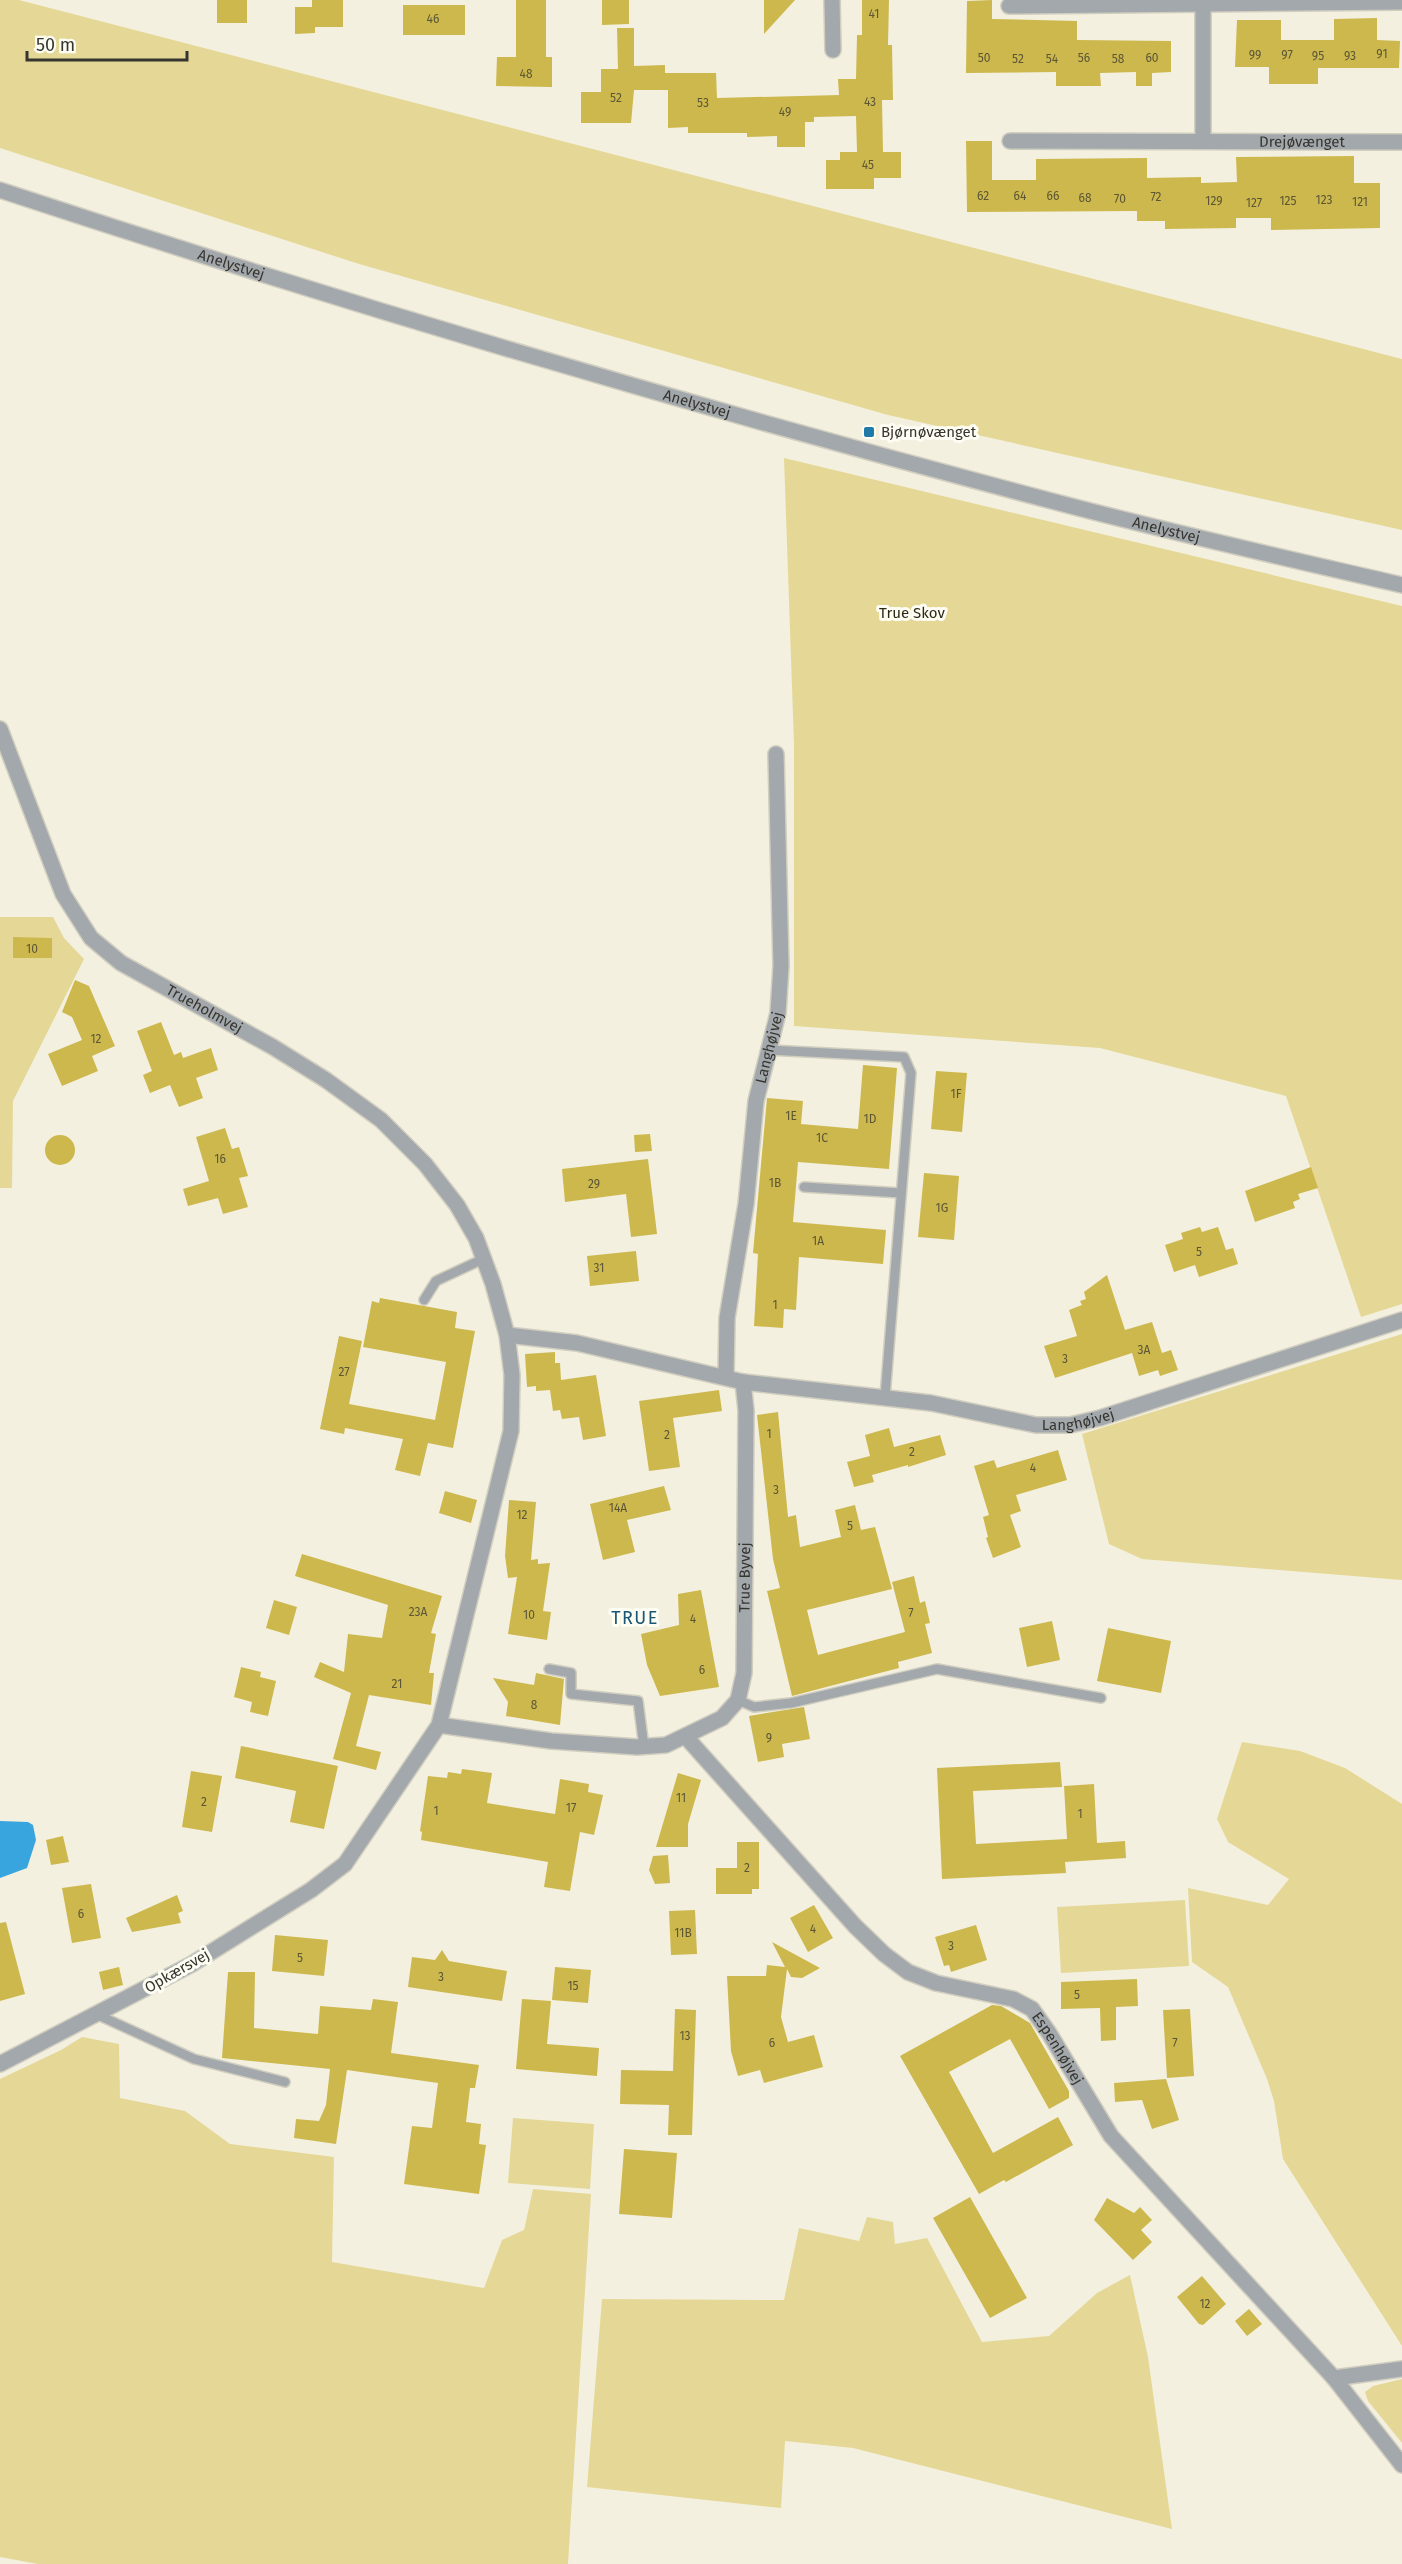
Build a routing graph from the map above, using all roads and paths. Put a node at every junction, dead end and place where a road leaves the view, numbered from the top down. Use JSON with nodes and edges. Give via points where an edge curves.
{"nodes":[{"id":1,"x":832,"y":0,"type":"edge"},
{"id":2,"x":1203,"y":2,"type":"edge"},
{"id":3,"x":1402,"y":2,"type":"edge"},
{"id":4,"x":1009,"y":6,"type":"dead end"},
{"id":5,"x":833,"y":50,"type":"dead end"},
{"id":6,"x":1010,"y":141,"type":"dead end"},
{"id":7,"x":1203,"y":141,"type":"junction"},
{"id":8,"x":1402,"y":141,"type":"edge"},
{"id":9,"x":0,"y":190,"type":"edge"},
{"id":10,"x":1402,"y":585,"type":"edge"},
{"id":11,"x":0,"y":729,"type":"edge"},
{"id":12,"x":776,"y":754,"type":"dead end"},
{"id":13,"x":769,"y":1050,"type":"junction"},
{"id":14,"x":804,"y":1187,"type":"dead end"},
{"id":15,"x":901,"y":1193,"type":"junction"},
{"id":16,"x":483,"y":1259,"type":"junction"},
{"id":17,"x":424,"y":1300,"type":"dead end"},
{"id":18,"x":1402,"y":1320,"type":"edge"},
{"id":19,"x":507,"y":1335,"type":"junction"},
{"id":20,"x":726,"y":1376,"type":"junction"},
{"id":21,"x":743,"y":1382,"type":"junction"},
{"id":22,"x":885,"y":1396,"type":"junction"},
{"id":23,"x":549,"y":1669,"type":"dead end"},
{"id":24,"x":1101,"y":1698,"type":"dead end"},
{"id":25,"x":738,"y":1700,"type":"junction"},
{"id":26,"x":439,"y":1725,"type":"junction"},
{"id":27,"x":686,"y":1737,"type":"junction"},
{"id":28,"x":644,"y":1747,"type":"junction"},
{"id":29,"x":98,"y":2015,"type":"junction"},
{"id":30,"x":0,"y":2064,"type":"edge"},
{"id":31,"x":285,"y":2082,"type":"dead end"},
{"id":32,"x":1402,"y":2368,"type":"edge"},
{"id":33,"x":1334,"y":2378,"type":"junction"},
{"id":34,"x":1402,"y":2465,"type":"edge"}],
"edges":[{"from":1,"to":5,"type":"street"},
{"from":2,"to":3,"type":"street"},
{"from":2,"to":4,"type":"street"},
{"from":2,"to":7,"type":"street"},
{"from":6,"to":7,"type":"street","name":"Drejøvænget"},
{"from":7,"to":8,"type":"street","name":"Drejøvænget"},
{"from":9,"to":10,"type":"street","name":"Anelystvej","via":[[669,396],[1072,506]]},
{"from":11,"to":16,"type":"street","name":"Trueholmvej","via":[[63,894],[92,938],[121,963],[273,1047],[381,1120],[425,1164],[457,1205]]},
{"from":12,"to":13,"type":"street","name":"Langhøjvej","via":[[781,966],[778,1013]]},
{"from":13,"to":15,"type":"lane","via":[[904,1057],[911,1073]]},
{"from":13,"to":20,"type":"street","name":"Langhøjvej","via":[[756,1101],[746,1204],[726,1318]]},
{"from":14,"to":15,"type":"lane"},
{"from":15,"to":22,"type":"lane"},
{"from":16,"to":17,"type":"lane","via":[[436,1281]]},
{"from":16,"to":19,"type":"street"},
{"from":18,"to":22,"type":"street","name":"Langhøjvej","via":[[1070,1425],[1036,1425]]},
{"from":19,"to":20,"type":"street","via":[[577,1343]]},
{"from":19,"to":26,"type":"street","via":[[512,1375],[511,1431]]},
{"from":20,"to":21,"type":"street"},
{"from":21,"to":22,"type":"street","name":"Langhøjvej"},
{"from":21,"to":25,"type":"street","name":"True Byvej","via":[[744,1673]]},
{"from":23,"to":28,"type":"lane","via":[[571,1672],[571,1694],[638,1701]]},
{"from":24,"to":25,"type":"lane","via":[[937,1669],[791,1703],[754,1707]]},
{"from":25,"to":27,"type":"street","via":[[722,1718]]},
{"from":26,"to":28,"type":"street","via":[[551,1741]]},
{"from":26,"to":29,"type":"street","name":"Opkærsvej","via":[[345,1864],[311,1890],[192,1964]]},
{"from":27,"to":28,"type":"street","via":[[666,1745]]},
{"from":27,"to":33,"type":"street","name":"Espenhøjvej","via":[[884,1954],[908,1972],[936,1983],[1013,1999],[1032,2009],[1111,2136]]},
{"from":29,"to":30,"type":"street","name":"Opkærsvej"},
{"from":29,"to":31,"type":"lane","via":[[194,2059]]},
{"from":32,"to":33,"type":"street"},
{"from":33,"to":34,"type":"street","name":"Espenhøjvej"}]}
